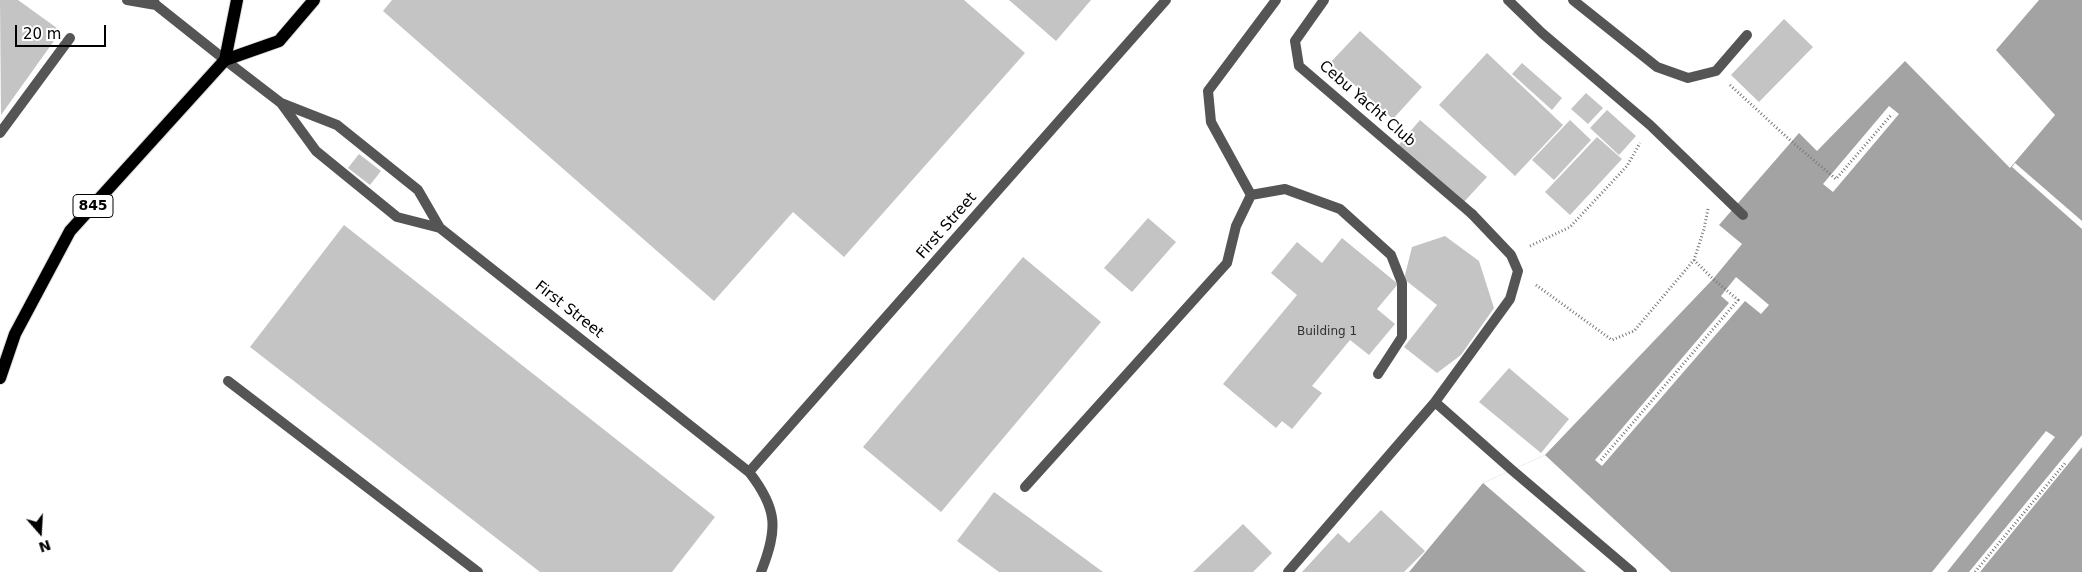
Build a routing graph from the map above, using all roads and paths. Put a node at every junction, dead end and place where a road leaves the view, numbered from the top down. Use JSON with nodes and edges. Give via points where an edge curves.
{"nodes":[{"id":1,"x":127,"y":0,"type":"edge"},
{"id":2,"x":237,"y":0,"type":"edge"},
{"id":3,"x":314,"y":0,"type":"edge"},
{"id":4,"x":1166,"y":0,"type":"edge"},
{"id":5,"x":1276,"y":0,"type":"edge"},
{"id":6,"x":1324,"y":0,"type":"edge"},
{"id":7,"x":1508,"y":0,"type":"edge"},
{"id":8,"x":1573,"y":0,"type":"edge"},
{"id":9,"x":154,"y":3,"type":"edge"},
{"id":10,"x":1747,"y":35,"type":"dead end"},
{"id":11,"x":70,"y":38,"type":"dead end"},
{"id":12,"x":225,"y":60,"type":"junction"},
{"id":13,"x":1716,"y":71,"type":"junction"},
{"id":14,"x":281,"y":103,"type":"junction"},
{"id":15,"x":1892,"y":114,"type":"dead end"},
{"id":16,"x":1650,"y":126,"type":"junction"},
{"id":17,"x":0,"y":133,"type":"edge"},
{"id":18,"x":1712,"y":186,"type":"junction"},
{"id":19,"x":1251,"y":195,"type":"junction"},
{"id":20,"x":1743,"y":215,"type":"dead end"},
{"id":21,"x":440,"y":228,"type":"junction"},
{"id":22,"x":1511,"y":254,"type":"junction"},
{"id":23,"x":1694,"y":260,"type":"junction"},
{"id":24,"x":1518,"y":271,"type":"junction"},
{"id":25,"x":1378,"y":374,"type":"dead end"},
{"id":26,"x":0,"y":378,"type":"edge"},
{"id":27,"x":228,"y":381,"type":"dead end"},
{"id":28,"x":1435,"y":402,"type":"junction"},
{"id":29,"x":1601,"y":460,"type":"dead end"},
{"id":30,"x":2066,"y":462,"type":"dead end"},
{"id":31,"x":749,"y":472,"type":"junction"},
{"id":32,"x":1025,"y":487,"type":"dead end"},
{"id":33,"x":478,"y":572,"type":"edge"},
{"id":34,"x":761,"y":572,"type":"edge"},
{"id":35,"x":1288,"y":572,"type":"edge"},
{"id":36,"x":1632,"y":572,"type":"edge"},
{"id":37,"x":1975,"y":572,"type":"edge"}],
"edges":[{"from":1,"to":9,"type":"street","name":"First Street"},
{"from":2,"to":12,"type":"main road","number":"845"},
{"from":3,"to":12,"type":"main road","number":"845","via":[[279,41]]},
{"from":4,"to":31,"type":"street","name":"First Street"},
{"from":5,"to":19,"type":"street","via":[[1208,91],[1211,122]]},
{"from":6,"to":22,"type":"street","name":"Cebu Yacht Club","via":[[1295,41],[1299,66],[1472,214]]},
{"from":7,"to":16,"type":"street"},
{"from":8,"to":13,"type":"street","via":[[1658,67],[1688,78]]},
{"from":9,"to":12,"type":"street","name":"First Street"},
{"from":10,"to":13,"type":"street"},
{"from":11,"to":17,"type":"street"},
{"from":12,"to":14,"type":"street","name":"First Street"},
{"from":12,"to":26,"type":"main road","number":"845","via":[[70,231],[15,334]]},
{"from":13,"to":15,"type":"path","via":[[1836,179]]},
{"from":14,"to":21,"type":"street","name":"First Street","via":[[337,125],[418,190]]},
{"from":14,"to":21,"type":"street","name":"First Street","via":[[316,151],[397,217]]},
{"from":16,"to":18,"type":"street"},
{"from":16,"to":22,"type":"path","via":[[1628,166],[1570,227]]},
{"from":18,"to":20,"type":"street"},
{"from":18,"to":23,"type":"path"},
{"from":19,"to":25,"type":"street","via":[[1285,189],[1340,209],[1391,255],[1402,283],[1402,337]]},
{"from":19,"to":32,"type":"street","via":[[1236,226],[1227,262]]},
{"from":21,"to":31,"type":"street","name":"First Street"},
{"from":22,"to":24,"type":"street"},
{"from":23,"to":24,"type":"path","via":[[1634,331],[1612,340]]},
{"from":23,"to":29,"type":"path","via":[[1738,300]]},
{"from":24,"to":28,"type":"street","via":[[1510,299]]},
{"from":27,"to":33,"type":"street"},
{"from":28,"to":35,"type":"street"},
{"from":28,"to":36,"type":"street"},
{"from":30,"to":37,"type":"path"},
{"from":31,"to":34,"type":"street","name":"First Street","via":[[767,499],[774,528]]}]}
